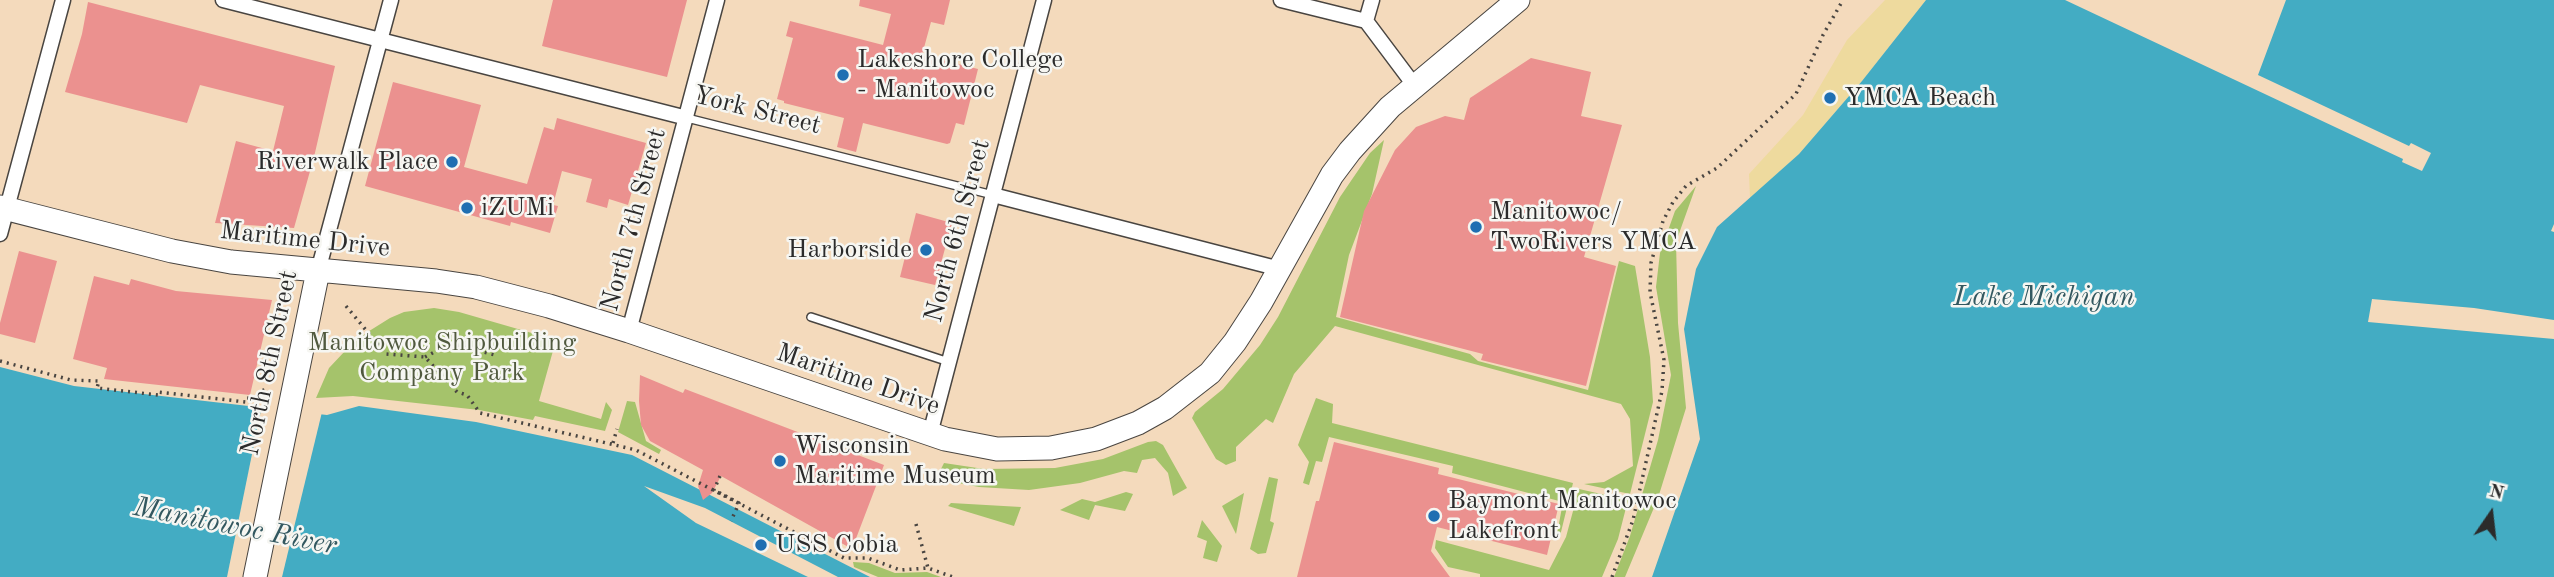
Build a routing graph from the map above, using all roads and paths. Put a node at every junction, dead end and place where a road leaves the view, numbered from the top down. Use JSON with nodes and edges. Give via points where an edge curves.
{"nodes":[{"id":1,"x":63,"y":0,"type":"edge"},
{"id":2,"x":223,"y":0,"type":"edge"},
{"id":3,"x":391,"y":0,"type":"edge"},
{"id":4,"x":718,"y":0,"type":"edge"},
{"id":5,"x":1044,"y":0,"type":"edge"},
{"id":6,"x":1281,"y":0,"type":"edge"},
{"id":7,"x":1372,"y":0,"type":"edge"},
{"id":8,"x":1518,"y":0,"type":"edge"},
{"id":9,"x":1843,"y":0,"type":"edge"},
{"id":10,"x":1366,"y":21,"type":"junction"},
{"id":11,"x":380,"y":40,"type":"junction"},
{"id":12,"x":1414,"y":85,"type":"junction"},
{"id":13,"x":687,"y":118,"type":"junction"},
{"id":14,"x":993,"y":195,"type":"junction"},
{"id":15,"x":3,"y":208,"type":"edge"},
{"id":16,"x":0,"y":234,"type":"edge"},
{"id":17,"x":1280,"y":269,"type":"junction"},
{"id":18,"x":318,"y":271,"type":"junction"},
{"id":19,"x":346,"y":306,"type":"dead end"},
{"id":20,"x":811,"y":317,"type":"dead end"},
{"id":21,"x":629,"y":331,"type":"junction"},
{"id":22,"x":495,"y":355,"type":"dead end"},
{"id":23,"x":425,"y":357,"type":"junction"},
{"id":24,"x":0,"y":361,"type":"edge"},
{"id":25,"x":949,"y":362,"type":"junction"},
{"id":26,"x":268,"y":389,"type":"dead end"},
{"id":27,"x":617,"y":429,"type":"dead end"},
{"id":28,"x":930,"y":434,"type":"junction"},
{"id":29,"x":613,"y":443,"type":"junction"},
{"id":30,"x":720,"y":476,"type":"dead end"},
{"id":31,"x":731,"y":521,"type":"dead end"},
{"id":32,"x":916,"y":524,"type":"dead end"},
{"id":33,"x":928,"y":568,"type":"junction"},
{"id":34,"x":255,"y":577,"type":"edge"},
{"id":35,"x":953,"y":577,"type":"edge"},
{"id":36,"x":1612,"y":577,"type":"edge"}],
"edges":[{"from":1,"to":15,"type":"street"},
{"from":2,"to":11,"type":"street","name":"York Street"},
{"from":3,"to":11,"type":"street","name":"North 8th Street"},
{"from":4,"to":13,"type":"street","name":"North 7th Street"},
{"from":5,"to":14,"type":"street","name":"North 6th Street"},
{"from":6,"to":10,"type":"street"},
{"from":7,"to":10,"type":"street"},
{"from":8,"to":12,"type":"main road","name":"Maritime Drive"},
{"from":9,"to":36,"type":"path","via":[[1796,94],[1717,168],[1686,186],[1663,221],[1651,263],[1650,292],[1664,360],[1662,391],[1633,520]]},
{"from":10,"to":12,"type":"street"},
{"from":11,"to":13,"type":"street","name":"York Street"},
{"from":11,"to":18,"type":"street","name":"North 8th Street"},
{"from":12,"to":17,"type":"main road","name":"Maritime Drive","via":[[1366,132],[1332,175]]},
{"from":13,"to":14,"type":"lane","name":"York Street"},
{"from":13,"to":21,"type":"street","name":"North 7th Street"},
{"from":14,"to":17,"type":"street","name":"York Street"},
{"from":14,"to":25,"type":"street","name":"North 6th Street"},
{"from":15,"to":16,"type":"street"},
{"from":15,"to":18,"type":"main road","name":"Maritime Drive","via":[[185,254]]},
{"from":17,"to":28,"type":"main road","name":"Maritime Drive","via":[[1210,373],[1138,423],[1080,443],[1035,449],[984,447]]},
{"from":18,"to":21,"type":"main road","name":"Maritime Drive","via":[[476,287]]},
{"from":18,"to":34,"type":"main road","name":"North 8th Street"},
{"from":19,"to":23,"type":"path","via":[[386,354]]},
{"from":20,"to":25,"type":"lane"},
{"from":21,"to":28,"type":"main road","name":"Maritime Drive"},
{"from":22,"to":23,"type":"path","via":[[444,346]]},
{"from":23,"to":29,"type":"path","via":[[480,413]]},
{"from":24,"to":26,"type":"path","via":[[71,380],[99,381],[97,388],[246,402]]},
{"from":25,"to":28,"type":"street","name":"North 6th Street"},
{"from":27,"to":29,"type":"path"},
{"from":29,"to":33,"type":"path","via":[[636,450],[844,558],[868,558],[900,570]]},
{"from":30,"to":31,"type":"path","bridge":true,"via":[[714,490],[739,503]]},
{"from":32,"to":33,"type":"path"},
{"from":33,"to":35,"type":"path"}]}
